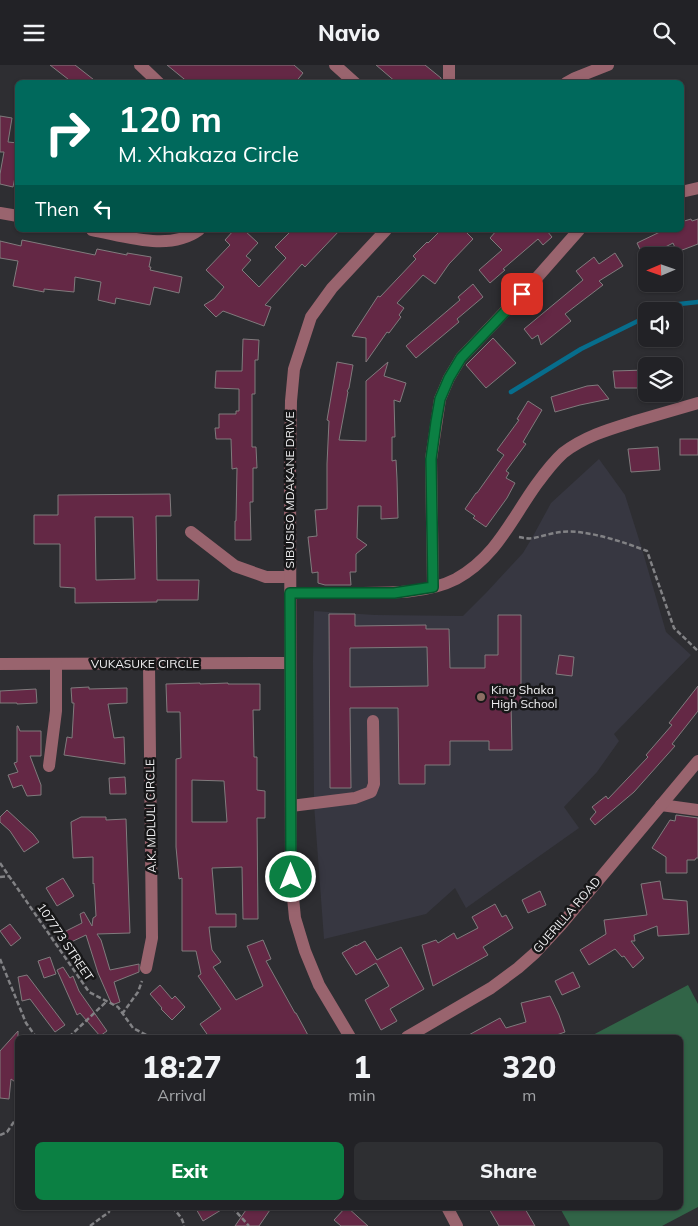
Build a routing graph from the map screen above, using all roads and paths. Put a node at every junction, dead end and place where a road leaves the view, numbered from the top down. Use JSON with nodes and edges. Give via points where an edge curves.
{"nodes":[{"id":1,"x":140,"y":65,"type":"edge"},
{"id":2,"x":335,"y":65,"type":"edge"},
{"id":3,"x":449,"y":65,"type":"edge"},
{"id":4,"x":608,"y":65,"type":"edge"},
{"id":5,"x":155,"y":80,"type":"edge"},
{"id":6,"x":350,"y":80,"type":"edge"},
{"id":7,"x":448,"y":80,"type":"edge"},
{"id":8,"x":571,"y":80,"type":"edge"},
{"id":9,"x":698,"y":188,"type":"edge"},
{"id":10,"x":684,"y":191,"type":"edge"},
{"id":11,"x":0,"y":213,"type":"edge"},
{"id":12,"x":15,"y":216,"type":"edge"},
{"id":13,"x":102,"y":232,"type":"edge"},
{"id":14,"x":195,"y":232,"type":"edge"},
{"id":15,"x":384,"y":232,"type":"edge"},
{"id":16,"x":577,"y":232,"type":"edge"},
{"id":17,"x":698,"y":403,"type":"edge"},
{"id":18,"x":191,"y":532,"type":"dead end"},
{"id":19,"x":506,"y":533,"type":"junction"},
{"id":20,"x":290,"y":577,"type":"junction"},
{"id":21,"x":433,"y":587,"type":"junction"},
{"id":22,"x":290,"y":593,"type":"junction"},
{"id":23,"x":698,"y":651,"type":"edge"},
{"id":24,"x":0,"y":663,"type":"edge"},
{"id":25,"x":290,"y":663,"type":"junction"},
{"id":26,"x":56,"y":664,"type":"junction"},
{"id":27,"x":148,"y":664,"type":"junction"},
{"id":28,"x":373,"y":721,"type":"dead end"},
{"id":29,"x":698,"y":761,"type":"edge"},
{"id":30,"x":49,"y":766,"type":"dead end"},
{"id":31,"x":661,"y":805,"type":"junction"},
{"id":32,"x":291,"y":806,"type":"junction"},
{"id":33,"x":698,"y":810,"type":"edge"},
{"id":34,"x":0,"y":863,"type":"edge"},
{"id":35,"x":9,"y":876,"type":"junction"},
{"id":36,"x":0,"y":877,"type":"edge"},
{"id":37,"x":0,"y":959,"type":"edge"},
{"id":38,"x":146,"y":968,"type":"joint"},
{"id":39,"x":107,"y":1001,"type":"junction"},
{"id":40,"x":122,"y":1014,"type":"junction"},
{"id":41,"x":35,"y":1035,"type":"edge"},
{"id":42,"x":71,"y":1035,"type":"edge"},
{"id":43,"x":146,"y":1035,"type":"edge"},
{"id":44,"x":349,"y":1035,"type":"edge"},
{"id":45,"x":410,"y":1035,"type":"edge"},
{"id":46,"x":15,"y":1120,"type":"edge"},
{"id":47,"x":0,"y":1135,"type":"edge"},
{"id":48,"x":109,"y":1210,"type":"edge"},
{"id":49,"x":175,"y":1210,"type":"edge"},
{"id":50,"x":235,"y":1210,"type":"edge"},
{"id":51,"x":448,"y":1210,"type":"edge"},
{"id":52,"x":90,"y":1226,"type":"edge"},
{"id":53,"x":184,"y":1226,"type":"edge"},
{"id":54,"x":248,"y":1226,"type":"edge"},
{"id":55,"x":457,"y":1226,"type":"edge"}],
"edges":[{"from":1,"to":5,"type":"street"},
{"from":2,"to":6,"type":"street"},
{"from":3,"to":7,"type":"street"},
{"from":4,"to":8,"type":"street"},
{"from":9,"to":10,"type":"street"},
{"from":11,"to":12,"type":"street"},
{"from":13,"to":14,"type":"street","via":[[154,242],[183,239]]},
{"from":15,"to":20,"type":"street","name":"SIBUSISO MDAKANE DRIVE","via":[[332,288],[311,317],[294,369]]},
{"from":16,"to":21,"type":"street","via":[[461,358],[440,399],[431,459]]},
{"from":17,"to":19,"type":"street","via":[[581,441],[547,470]]},
{"from":18,"to":20,"type":"street","via":[[235,566],[266,577]]},
{"from":19,"to":21,"type":"street","via":[[471,569]]},
{"from":19,"to":23,"type":"path","via":[[532,539],[570,531],[598,535],[647,551],[674,628]]},
{"from":20,"to":22,"type":"street","name":"SIBUSISO MDAKANE DRIVE"},
{"from":21,"to":22,"type":"street","via":[[394,593]]},
{"from":22,"to":25,"type":"street","name":"SIBUSISO MDAKANE DRIVE"},
{"from":24,"to":26,"type":"street","name":"VUKASUKE CIRCLE"},
{"from":25,"to":27,"type":"street","name":"VUKASUKE CIRCLE"},
{"from":25,"to":32,"type":"street","name":"SIBUSISO MDAKANE DRIVE"},
{"from":26,"to":27,"type":"street","name":"VUKASUKE CIRCLE"},
{"from":26,"to":30,"type":"street","via":[[56,711]]},
{"from":27,"to":38,"type":"street","name":"A.K. MDLULI CIRCLE","via":[[152,938]]},
{"from":28,"to":32,"type":"street","via":[[374,784],[371,792],[355,798]]},
{"from":29,"to":31,"type":"street","name":"GUERILLA ROAD"},
{"from":31,"to":33,"type":"street"},
{"from":31,"to":45,"type":"street","name":"GUERILLA ROAD","via":[[535,953],[491,988]]},
{"from":32,"to":44,"type":"street","name":"SIBUSISO MDAKANE DRIVE","via":[[291,877],[295,918],[319,985]]},
{"from":34,"to":35,"type":"path","name":"107773 STREET"},
{"from":35,"to":36,"type":"path"},
{"from":35,"to":39,"type":"path","name":"107773 STREET","via":[[89,992]]},
{"from":37,"to":41,"type":"path","via":[[26,1023]]},
{"from":38,"to":40,"type":"path","via":[[138,992]]},
{"from":39,"to":40,"type":"path","name":"107773 STREET","via":[[118,1007]]},
{"from":39,"to":42,"type":"path"},
{"from":40,"to":43,"type":"path","name":"107773 STREET","via":[[133,1028]]},
{"from":46,"to":47,"type":"path","via":[[7,1132]]},
{"from":48,"to":52,"type":"path"},
{"from":49,"to":53,"type":"path"},
{"from":50,"to":54,"type":"path"},
{"from":51,"to":55,"type":"street"}]}
